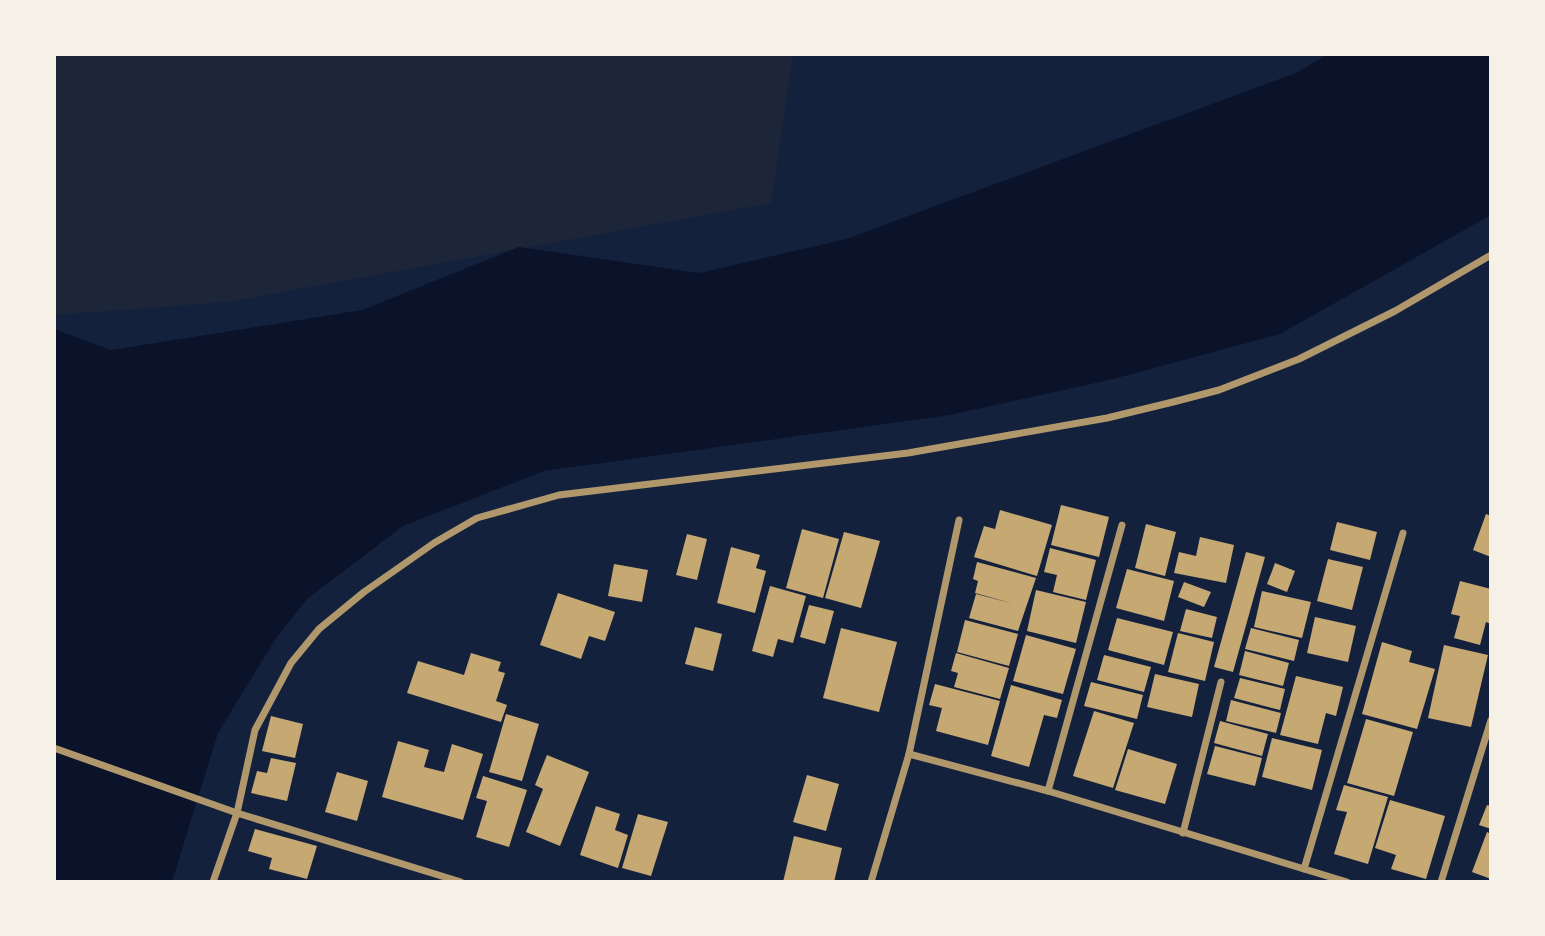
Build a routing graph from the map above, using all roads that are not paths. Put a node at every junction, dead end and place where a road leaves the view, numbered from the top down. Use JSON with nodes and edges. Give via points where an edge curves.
{"nodes":[{"id":1,"x":1491,"y":256,"type":"edge"},
{"id":2,"x":958,"y":520,"type":"dead end"},
{"id":3,"x":1122,"y":525,"type":"dead end"},
{"id":4,"x":1403,"y":533,"type":"dead end"},
{"id":5,"x":1221,"y":681,"type":"dead end"},
{"id":6,"x":1491,"y":720,"type":"edge"},
{"id":7,"x":54,"y":748,"type":"edge"},
{"id":8,"x":909,"y":754,"type":"junction"},
{"id":9,"x":1048,"y":791,"type":"junction"},
{"id":10,"x":237,"y":813,"type":"junction"},
{"id":11,"x":1183,"y":833,"type":"junction"},
{"id":12,"x":1304,"y":869,"type":"junction"},
{"id":13,"x":214,"y":882,"type":"edge"},
{"id":14,"x":461,"y":882,"type":"edge"},
{"id":15,"x":871,"y":882,"type":"edge"},
{"id":16,"x":1347,"y":882,"type":"edge"},
{"id":17,"x":1441,"y":882,"type":"edge"}],
"edges":[{"from":1,"to":10,"type":"street","via":[[1299,359],[1219,390],[1107,418],[908,453],[559,495],[477,518],[424,550],[319,628],[291,663],[256,730]]},
{"from":2,"to":8,"type":"street"},
{"from":3,"to":9,"type":"street"},
{"from":4,"to":12,"type":"street"},
{"from":5,"to":11,"type":"street"},
{"from":6,"to":17,"type":"street"},
{"from":7,"to":10,"type":"street"},
{"from":8,"to":9,"type":"street"},
{"from":8,"to":15,"type":"street"},
{"from":9,"to":11,"type":"street"},
{"from":10,"to":13,"type":"street"},
{"from":10,"to":14,"type":"street"},
{"from":11,"to":12,"type":"street"},
{"from":12,"to":16,"type":"street"}]}
